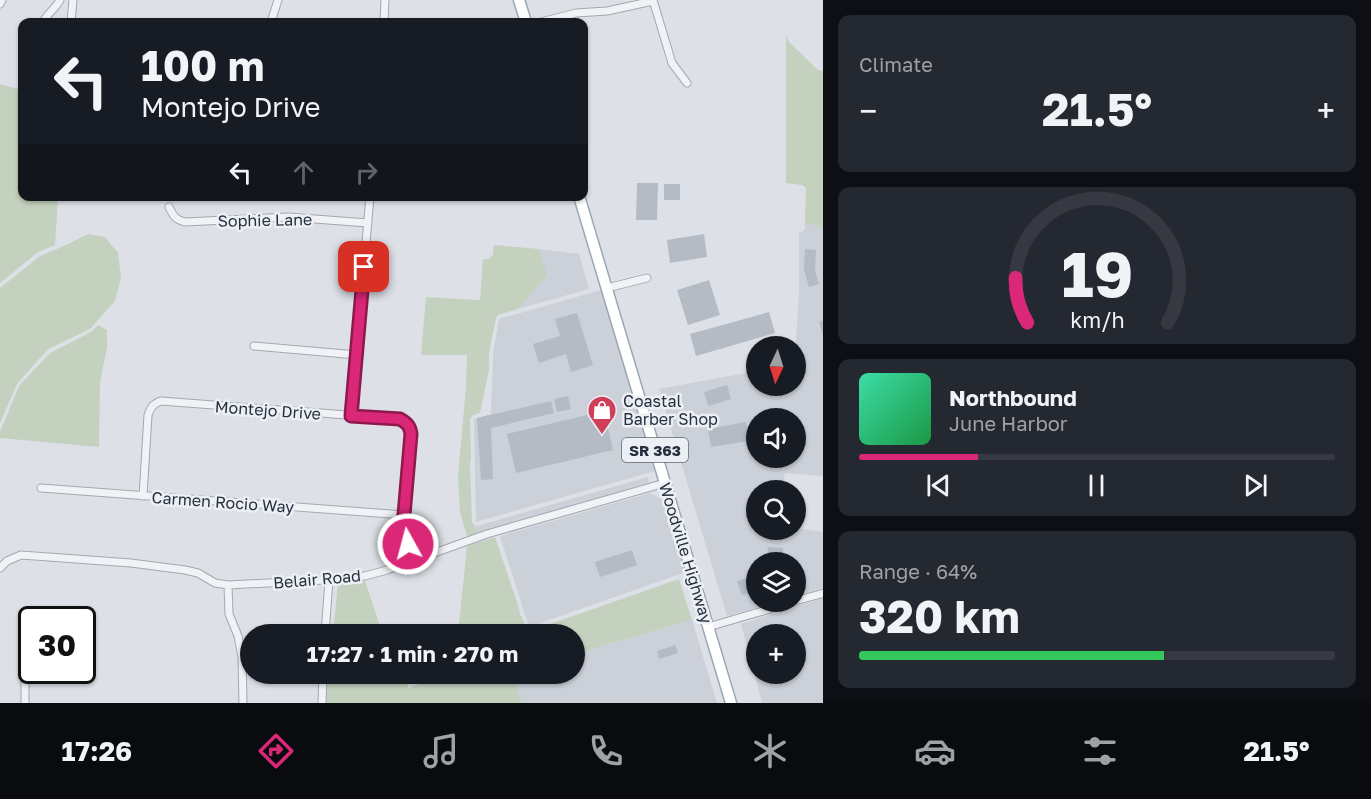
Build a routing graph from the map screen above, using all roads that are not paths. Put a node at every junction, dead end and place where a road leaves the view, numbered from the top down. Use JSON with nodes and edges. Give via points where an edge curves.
{"nodes":[{"id":1,"x":60,"y":0,"type":"edge"},
{"id":2,"x":73,"y":0,"type":"edge"},
{"id":3,"x":278,"y":0,"type":"edge"},
{"id":4,"x":385,"y":0,"type":"edge"},
{"id":5,"x":519,"y":0,"type":"edge"},
{"id":6,"x":653,"y":1,"type":"edge"},
{"id":7,"x":46,"y":18,"type":"edge"},
{"id":8,"x":71,"y":18,"type":"edge"},
{"id":9,"x":272,"y":18,"type":"edge"},
{"id":10,"x":384,"y":18,"type":"edge"},
{"id":11,"x":525,"y":18,"type":"edge"},
{"id":12,"x":557,"y":18,"type":"edge"},
{"id":13,"x":687,"y":83,"type":"dead end"},
{"id":14,"x":370,"y":201,"type":"edge"},
{"id":15,"x":581,"y":201,"type":"edge"},
{"id":16,"x":169,"y":207,"type":"dead end"},
{"id":17,"x":368,"y":224,"type":"junction"},
{"id":18,"x":647,"y":278,"type":"dead end"},
{"id":19,"x":607,"y":288,"type":"junction"},
{"id":20,"x":254,"y":346,"type":"dead end"},
{"id":21,"x":357,"y":355,"type":"junction"},
{"id":22,"x":351,"y":416,"type":"junction"},
{"id":23,"x":665,"y":483,"type":"junction"},
{"id":24,"x":41,"y":488,"type":"dead end"},
{"id":25,"x":143,"y":496,"type":"junction"},
{"id":26,"x":404,"y":515,"type":"junction"},
{"id":27,"x":416,"y":560,"type":"junction"},
{"id":28,"x":0,"y":568,"type":"edge"},
{"id":29,"x":329,"y":580,"type":"junction"},
{"id":30,"x":228,"y":585,"type":"junction"},
{"id":31,"x":823,"y":593,"type":"edge"},
{"id":32,"x":806,"y":598,"type":"edge"},
{"id":33,"x":758,"y":612,"type":"edge"},
{"id":34,"x":326,"y":624,"type":"edge"},
{"id":35,"x":708,"y":627,"type":"junction"},
{"id":36,"x":25,"y":684,"type":"edge"},
{"id":37,"x":323,"y":684,"type":"edge"},
{"id":38,"x":25,"y":703,"type":"edge"},
{"id":39,"x":243,"y":703,"type":"edge"},
{"id":40,"x":322,"y":703,"type":"edge"},
{"id":41,"x":731,"y":703,"type":"edge"}],
"edges":[{"from":1,"to":7,"type":"street"},
{"from":2,"to":8,"type":"street"},
{"from":3,"to":9,"type":"street"},
{"from":4,"to":10,"type":"street"},
{"from":5,"to":11,"type":"main road"},
{"from":6,"to":12,"type":"street"},
{"from":6,"to":13,"type":"street","via":[[672,63]]},
{"from":14,"to":17,"type":"street"},
{"from":15,"to":19,"type":"main road","name":"Woodville Highway","number":"SR 363"},
{"from":16,"to":17,"type":"street","name":"Sophie Lane","via":[[172,216],[185,222],[288,217]]},
{"from":17,"to":21,"type":"street"},
{"from":18,"to":19,"type":"street"},
{"from":19,"to":23,"type":"main road","name":"Woodville Highway","number":"SR 363"},
{"from":20,"to":21,"type":"street"},
{"from":21,"to":22,"type":"street"},
{"from":22,"to":25,"type":"street","name":"Montejo Drive","via":[[161,401],[150,408],[148,415]]},
{"from":22,"to":26,"type":"street","name":"Montejo Drive","via":[[400,419],[411,428]]},
{"from":23,"to":27,"type":"street","name":"Belair Road","via":[[487,534]]},
{"from":23,"to":35,"type":"main road","name":"Woodville Highway","number":"SR 363"},
{"from":24,"to":25,"type":"street","name":"Carmen Rocio Way"},
{"from":25,"to":26,"type":"street","name":"Carmen Rocio Way"},
{"from":26,"to":27,"type":"street","name":"Montejo Drive","via":[[408,544]]},
{"from":27,"to":29,"type":"street","name":"Belair Road","via":[[365,576]]},
{"from":28,"to":30,"type":"street","name":"Belair Road","via":[[21,555],[120,562],[185,570]]},
{"from":29,"to":30,"type":"street","name":"Belair Road"},
{"from":29,"to":34,"type":"street"},
{"from":30,"to":39,"type":"street","via":[[229,614],[242,657]]},
{"from":31,"to":32,"type":"street"},
{"from":33,"to":35,"type":"street"},
{"from":35,"to":41,"type":"main road","name":"Woodville Highway","number":"SR 363"},
{"from":36,"to":38,"type":"street"},
{"from":37,"to":40,"type":"street"}]}
